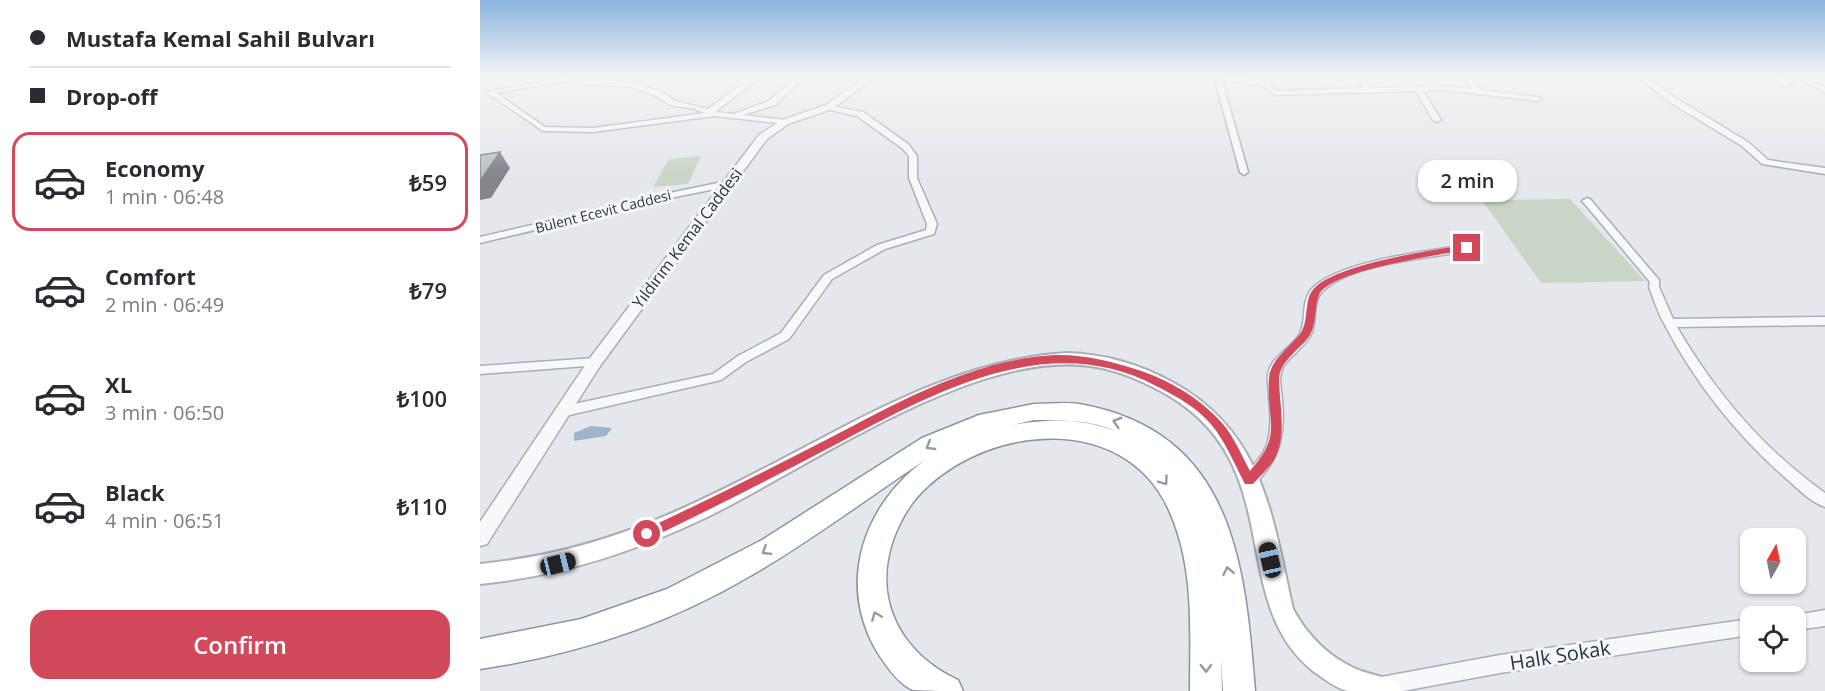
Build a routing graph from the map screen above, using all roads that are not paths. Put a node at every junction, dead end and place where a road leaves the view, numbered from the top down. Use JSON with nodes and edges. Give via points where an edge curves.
{"nodes":[{"id":1,"x":512,"y":107,"type":"edge"},
{"id":2,"x":698,"y":107,"type":"edge"},
{"id":3,"x":718,"y":107,"type":"edge"},
{"id":4,"x":760,"y":107,"type":"edge"},
{"id":5,"x":828,"y":107,"type":"edge"},
{"id":6,"x":829,"y":107,"type":"edge"},
{"id":7,"x":1226,"y":107,"type":"edge"},
{"id":8,"x":1429,"y":107,"type":"edge"},
{"id":9,"x":1684,"y":107,"type":"edge"},
{"id":10,"x":711,"y":113,"type":"junction"},
{"id":11,"x":731,"y":117,"type":"junction"},
{"id":12,"x":1437,"y":120,"type":"dead end"},
{"id":13,"x":785,"y":122,"type":"junction"},
{"id":14,"x":1825,"y":171,"type":"edge"},
{"id":15,"x":1244,"y":172,"type":"dead end"},
{"id":16,"x":727,"y":184,"type":"junction"},
{"id":17,"x":1587,"y":201,"type":"dead end"},
{"id":18,"x":480,"y":240,"type":"edge"},
{"id":19,"x":1467,"y":248,"type":"dead end"},
{"id":20,"x":1825,"y":321,"type":"edge"},
{"id":21,"x":1670,"y":323,"type":"junction"},
{"id":22,"x":596,"y":362,"type":"junction"},
{"id":23,"x":480,"y":370,"type":"edge"},
{"id":24,"x":565,"y":411,"type":"junction"},
{"id":25,"x":540,"y":445,"type":"junction"},
{"id":26,"x":1249,"y":481,"type":"junction"},
{"id":27,"x":1825,"y":501,"type":"edge"},
{"id":28,"x":480,"y":519,"type":"edge"},
{"id":29,"x":480,"y":538,"type":"edge"},
{"id":30,"x":480,"y":574,"type":"edge"},
{"id":31,"x":1825,"y":618,"type":"edge"},
{"id":32,"x":1806,"y":620,"type":"edge"},
{"id":33,"x":1740,"y":628,"type":"edge"},
{"id":34,"x":480,"y":654,"type":"edge"},
{"id":35,"x":1379,"y":689,"type":"edge"},
{"id":36,"x":947,"y":691,"type":"edge"},
{"id":37,"x":1206,"y":691,"type":"edge"},
{"id":38,"x":1239,"y":691,"type":"edge"}],
"edges":[{"from":1,"to":10,"type":"street","via":[[543,129],[593,130]]},
{"from":2,"to":10,"type":"street"},
{"from":3,"to":10,"type":"street"},
{"from":4,"to":11,"type":"street"},
{"from":5,"to":13,"type":"street","name":"Yıldırım Kemal Caddesi"},
{"from":6,"to":24,"type":"street","via":[[860,114],[905,146],[913,156],[913,178],[932,232],[881,247],[828,277],[785,336],[717,377]]},
{"from":7,"to":15,"type":"street"},
{"from":8,"to":12,"type":"street"},
{"from":9,"to":14,"type":"street","via":[[1745,144],[1765,162]]},
{"from":10,"to":11,"type":"street"},
{"from":11,"to":13,"type":"street"},
{"from":13,"to":16,"type":"street","name":"Yıldırım Kemal Caddesi","via":[[763,137]]},
{"from":16,"to":18,"type":"street","name":"Bülent Ecevit Caddesi","via":[[660,195]]},
{"from":16,"to":22,"type":"street","name":"Yıldırım Kemal Caddesi"},
{"from":17,"to":21,"type":"street","via":[[1655,282]]},
{"from":19,"to":26,"type":"street","via":[[1431,252],[1360,269],[1315,292],[1307,332],[1274,375],[1277,436],[1271,455]]},
{"from":20,"to":21,"type":"street"},
{"from":21,"to":27,"type":"street","via":[[1740,421],[1805,488]]},
{"from":22,"to":23,"type":"street"},
{"from":22,"to":24,"type":"street","name":"Yıldırım Kemal Caddesi"},
{"from":24,"to":25,"type":"street","name":"Yıldırım Kemal Caddesi"},
{"from":25,"to":28,"type":"street","name":"Yıldırım Kemal Caddesi"},
{"from":25,"to":29,"type":"street","name":"Yıldırım Kemal Caddesi"},
{"from":26,"to":30,"type":"main road","via":[[1220,428],[1187,397],[1147,376],[1108,364],[1056,358],[1011,365],[963,379],[619,546],[558,564]]},
{"from":26,"to":35,"type":"main road","via":[[1290,630],[1318,660]]},
{"from":31,"to":32,"type":"street"},
{"from":33,"to":35,"type":"street","name":"Halk Sokak","via":[[1500,664]]},
{"from":38,"to":34,"type":"highway","one_way":true,"via":[[1232,595],[1225,558],[1203,498],[1160,444],[1131,426],[1094,414],[1067,411],[1027,412],[992,419],[946,437],[738,569],[619,622],[563,640]]},
{"from":36,"to":37,"type":"highway","one_way":true,"via":[[906,666],[884,635],[869,599],[873,562],[883,530],[902,497],[940,461],[1008,432],[1044,428],[1073,429],[1132,451],[1154,467],[1169,487],[1193,538],[1200,567]]}]}
